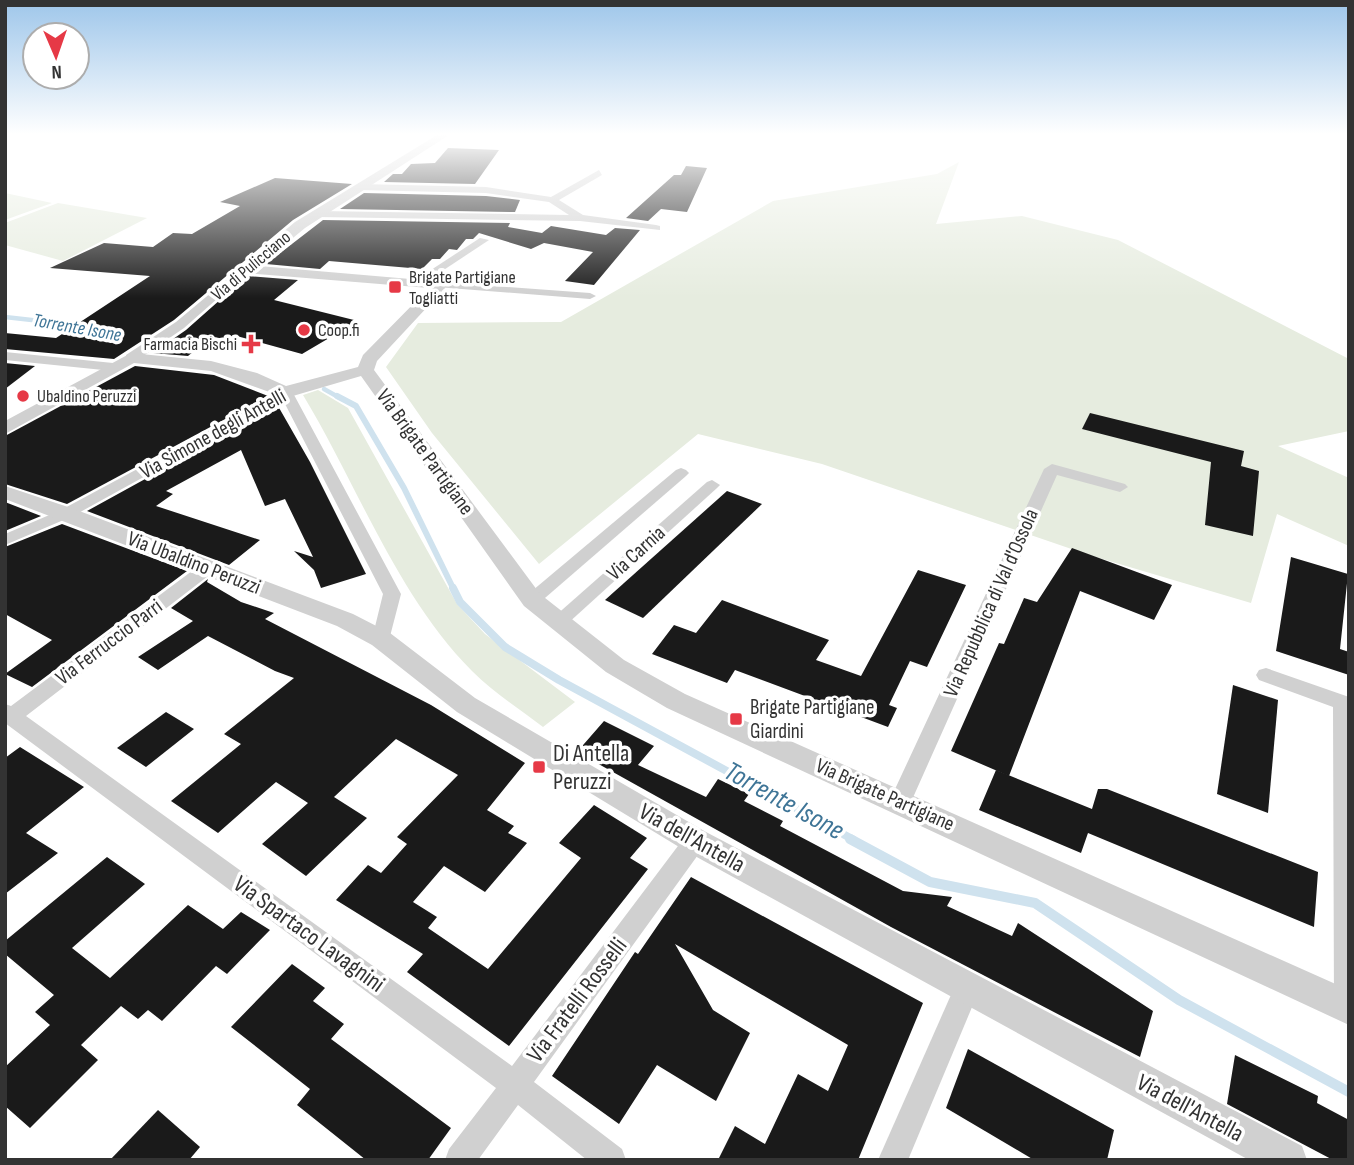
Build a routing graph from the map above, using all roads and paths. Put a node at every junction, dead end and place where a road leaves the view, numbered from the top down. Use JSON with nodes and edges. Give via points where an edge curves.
{"nodes":[{"id":1,"x":356,"y":189,"type":"edge"},
{"id":2,"x":459,"y":189,"type":"edge"},
{"id":3,"x":571,"y":189,"type":"edge"},
{"id":4,"x":552,"y":200,"type":"junction"},
{"id":5,"x":319,"y":214,"type":"junction"},
{"id":6,"x":580,"y":218,"type":"junction"},
{"id":7,"x":656,"y":228,"type":"dead end"},
{"id":8,"x":484,"y":240,"type":"dead end"},
{"id":9,"x":246,"y":269,"type":"junction"},
{"id":10,"x":417,"y":283,"type":"junction"},
{"id":11,"x":440,"y":285,"type":"junction"},
{"id":12,"x":590,"y":296,"type":"dead end"},
{"id":13,"x":5,"y":356,"type":"edge"},
{"id":14,"x":131,"y":358,"type":"junction"},
{"id":15,"x":113,"y":367,"type":"junction"},
{"id":16,"x":365,"y":370,"type":"junction"},
{"id":17,"x":286,"y":394,"type":"junction"},
{"id":18,"x":5,"y":429,"type":"edge"},
{"id":19,"x":681,"y":473,"type":"dead end"},
{"id":20,"x":712,"y":485,"type":"dead end"},
{"id":21,"x":1120,"y":487,"type":"dead end"},
{"id":22,"x":5,"y":492,"type":"edge"},
{"id":23,"x":67,"y":513,"type":"junction"},
{"id":24,"x":5,"y":540,"type":"edge"},
{"id":25,"x":206,"y":569,"type":"junction"},
{"id":26,"x":532,"y":600,"type":"junction"},
{"id":27,"x":560,"y":621,"type":"junction"},
{"id":28,"x":381,"y":639,"type":"junction"},
{"id":29,"x":1266,"y":675,"type":"dead end"},
{"id":30,"x":1346,"y":704,"type":"edge"},
{"id":31,"x":8,"y":714,"type":"edge"},
{"id":32,"x":900,"y":802,"type":"junction"},
{"id":33,"x":695,"y":841,"type":"junction"},
{"id":34,"x":967,"y":988,"type":"junction"},
{"id":35,"x":1348,"y":1008,"type":"edge"},
{"id":36,"x":514,"y":1084,"type":"junction"},
{"id":37,"x":460,"y":1160,"type":"edge"},
{"id":38,"x":611,"y":1160,"type":"edge"},
{"id":39,"x":893,"y":1160,"type":"edge"},
{"id":40,"x":1288,"y":1160,"type":"edge"}],
"edges":[{"from":1,"to":5,"type":"street","name":"Via di Pulicciano"},
{"from":2,"to":4,"type":"street"},
{"from":3,"to":4,"type":"street"},
{"from":4,"to":6,"type":"street"},
{"from":5,"to":6,"type":"street"},
{"from":5,"to":9,"type":"street","name":"Via di Pulicciano"},
{"from":6,"to":7,"type":"street"},
{"from":8,"to":10,"type":"street"},
{"from":9,"to":10,"type":"street"},
{"from":9,"to":14,"type":"street","name":"Via di Pulicciano","via":[[180,325]]},
{"from":10,"to":11,"type":"street"},
{"from":11,"to":12,"type":"street"},
{"from":11,"to":16,"type":"street","name":"Via Brigate Partigiane","via":[[369,359]]},
{"from":13,"to":15,"type":"street"},
{"from":14,"to":15,"type":"street"},
{"from":14,"to":17,"type":"street","via":[[222,369],[264,381]]},
{"from":15,"to":18,"type":"street"},
{"from":16,"to":17,"type":"street","name":"Via Simone degli Antelli"},
{"from":16,"to":26,"type":"street","name":"Via Brigate Partigiane"},
{"from":17,"to":23,"type":"street","name":"Via Simone degli Antelli"},
{"from":17,"to":28,"type":"street","via":[[391,594]]},
{"from":19,"to":26,"type":"street","name":"Via Carnia"},
{"from":20,"to":27,"type":"street","name":"Via Carnia"},
{"from":21,"to":32,"type":"street","name":"Via Repubblica di Val d'Ossola","via":[[1052,469]]},
{"from":22,"to":23,"type":"street","name":"Via Ubaldino Peruzzi"},
{"from":23,"to":24,"type":"street","name":"Via Simone degli Antelli"},
{"from":23,"to":25,"type":"street","name":"Via Ubaldino Peruzzi"},
{"from":25,"to":28,"type":"street","name":"Via Ubaldino Peruzzi","via":[[345,620]]},
{"from":25,"to":31,"type":"street","name":"Via Ferruccio Parri"},
{"from":26,"to":27,"type":"street","name":"Via Brigate Partigiane"},
{"from":27,"to":32,"type":"street","name":"Via Brigate Partigiane","via":[[615,666],[676,701]]},
{"from":28,"to":33,"type":"street","name":"Via dell'Antella","via":[[467,705]]},
{"from":29,"to":30,"type":"street"},
{"from":30,"to":35,"type":"street"},
{"from":31,"to":36,"type":"street","name":"Via Spartaco Lavagnini"},
{"from":32,"to":35,"type":"street","name":"Via Brigate Partigiane"},
{"from":33,"to":34,"type":"street","name":"Via dell'Antella"},
{"from":33,"to":36,"type":"street","name":"Via Fratelli Rosselli"},
{"from":34,"to":39,"type":"street"},
{"from":34,"to":40,"type":"street","name":"Via dell'Antella"},
{"from":36,"to":37,"type":"street","name":"Via Fratelli Rosselli"},
{"from":36,"to":38,"type":"street","name":"Via Spartaco Lavagnini"}]}
